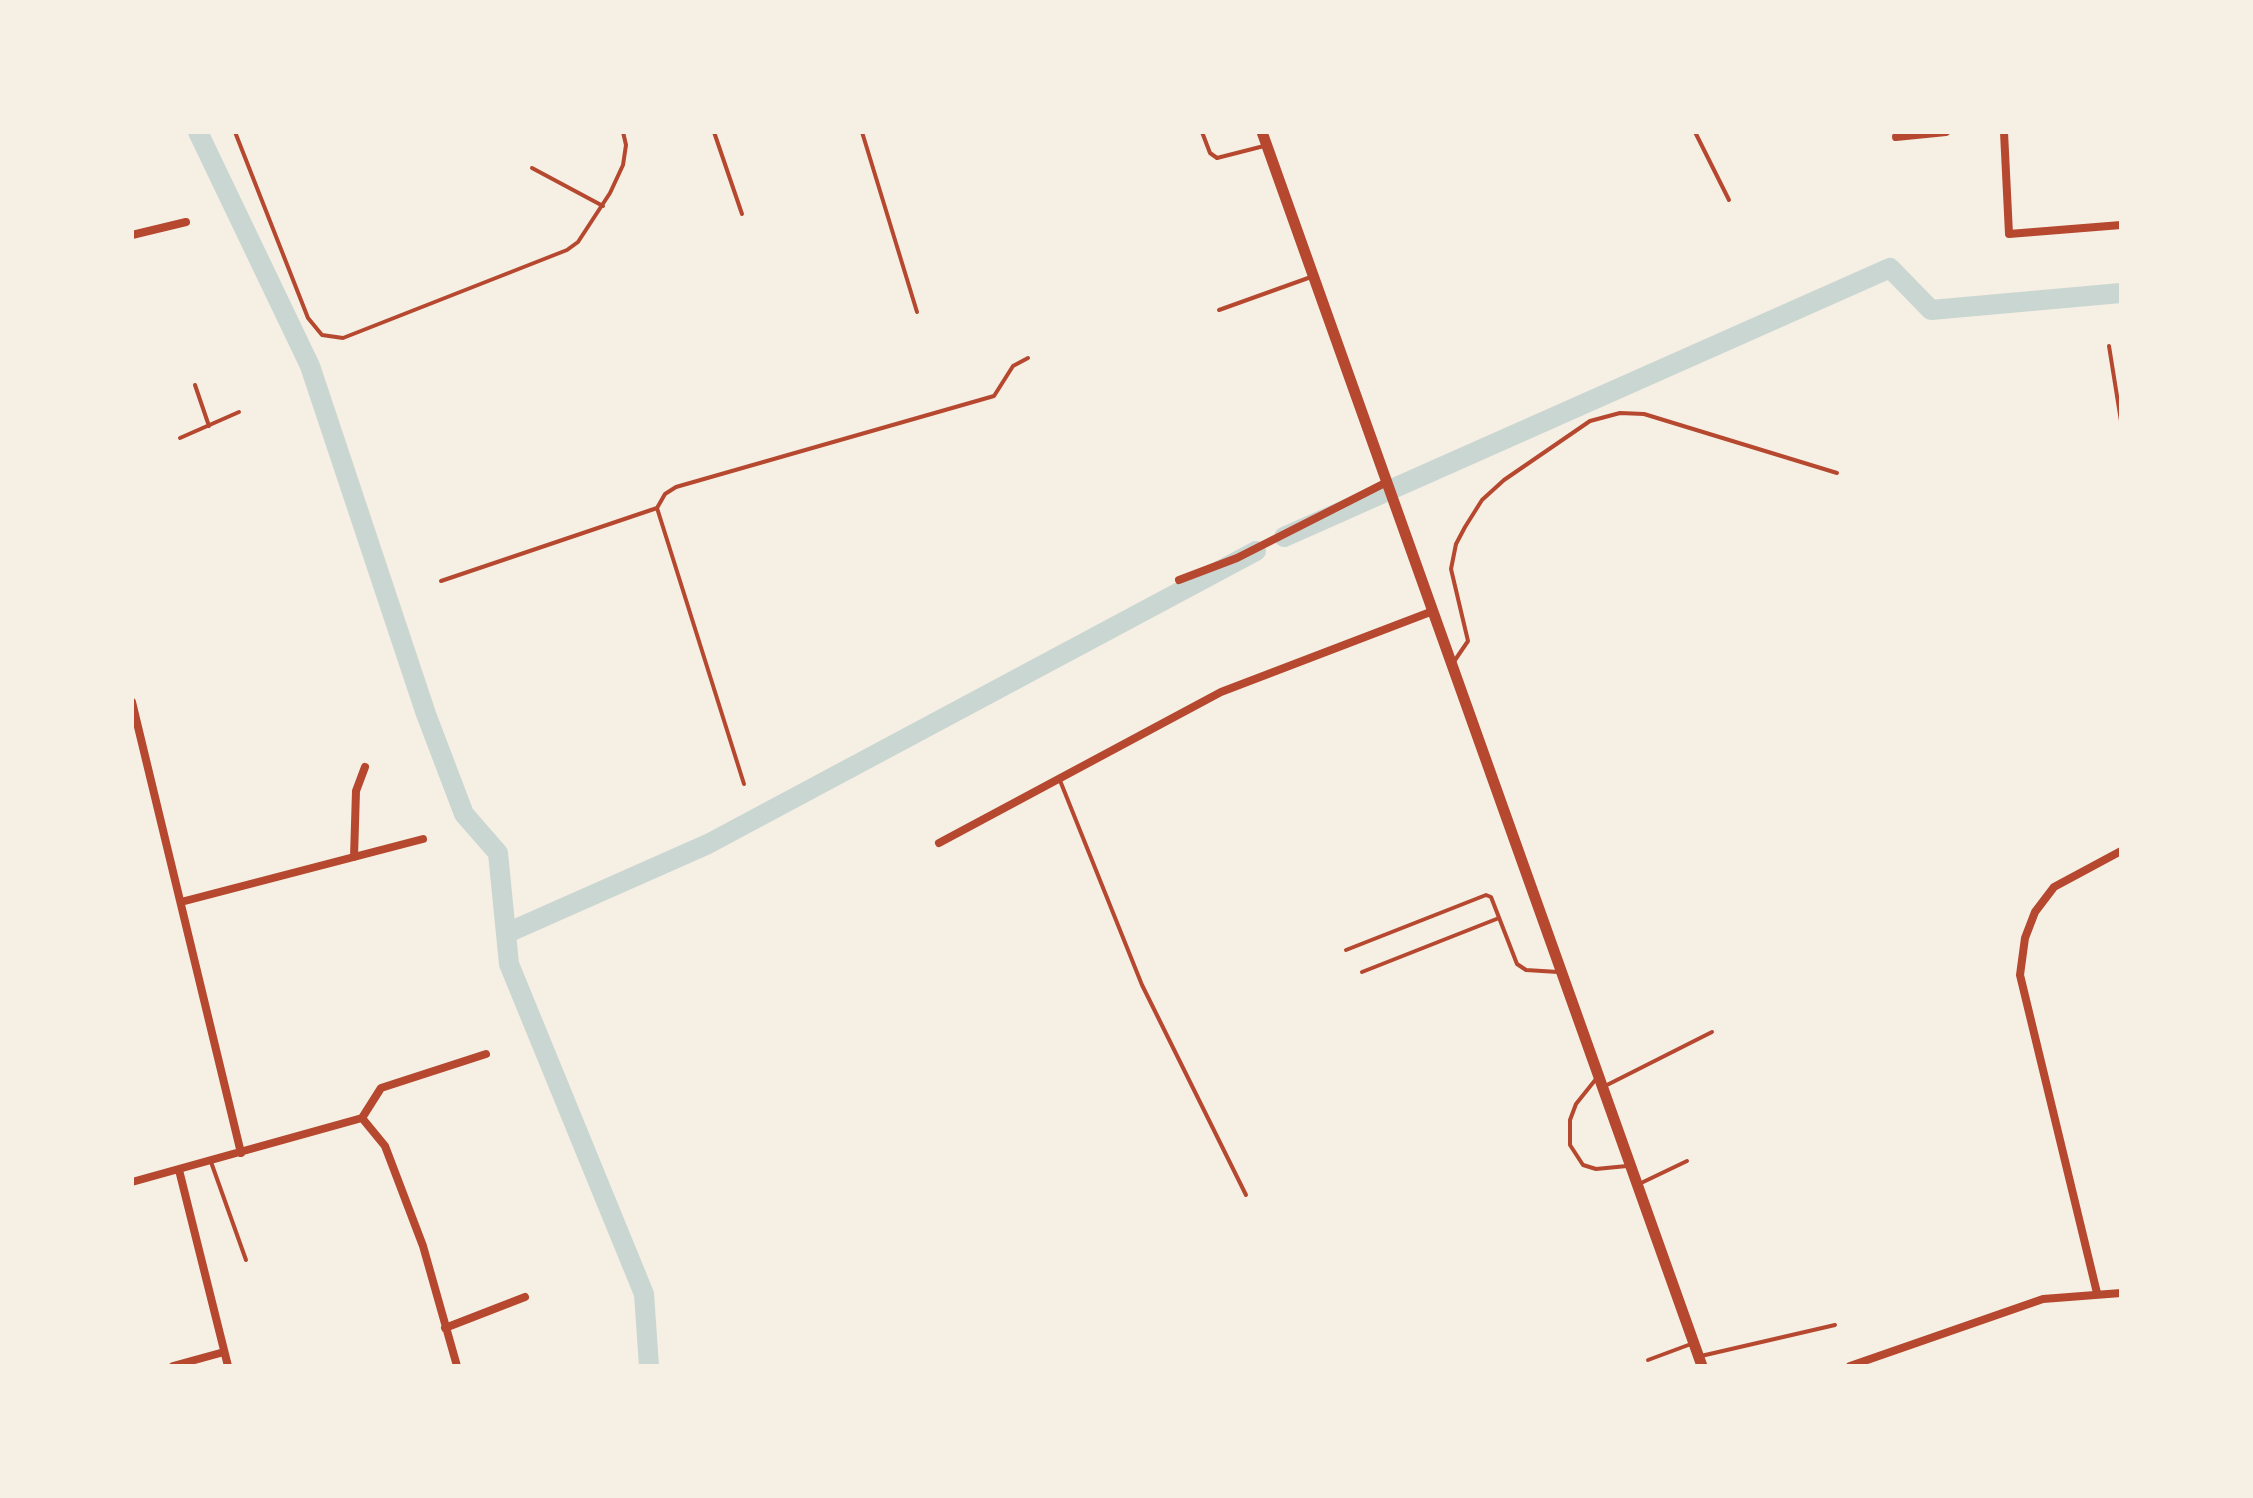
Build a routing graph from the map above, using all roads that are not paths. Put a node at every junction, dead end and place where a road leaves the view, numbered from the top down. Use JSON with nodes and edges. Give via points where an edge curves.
{"nodes":[{"id":1,"x":235,"y":132,"type":"edge"},
{"id":2,"x":623,"y":132,"type":"edge"},
{"id":3,"x":714,"y":132,"type":"edge"},
{"id":4,"x":862,"y":132,"type":"edge"},
{"id":5,"x":1202,"y":132,"type":"edge"},
{"id":6,"x":1262,"y":132,"type":"edge"},
{"id":7,"x":1695,"y":132,"type":"edge"},
{"id":8,"x":1946,"y":132,"type":"edge"},
{"id":9,"x":2004,"y":132,"type":"edge"},
{"id":10,"x":1896,"y":137,"type":"dead end"},
{"id":11,"x":1267,"y":145,"type":"junction"},
{"id":12,"x":532,"y":168,"type":"dead end"},
{"id":13,"x":1729,"y":200,"type":"dead end"},
{"id":14,"x":603,"y":206,"type":"junction"},
{"id":15,"x":742,"y":214,"type":"dead end"},
{"id":16,"x":186,"y":222,"type":"dead end"},
{"id":17,"x":2121,"y":225,"type":"edge"},
{"id":18,"x":132,"y":235,"type":"edge"},
{"id":19,"x":1313,"y":277,"type":"junction"},
{"id":20,"x":1219,"y":310,"type":"dead end"},
{"id":21,"x":917,"y":312,"type":"dead end"},
{"id":22,"x":2109,"y":346,"type":"dead end"},
{"id":23,"x":1028,"y":358,"type":"dead end"},
{"id":24,"x":195,"y":385,"type":"dead end"},
{"id":25,"x":239,"y":412,"type":"dead end"},
{"id":26,"x":2121,"y":421,"type":"edge"},
{"id":27,"x":209,"y":426,"type":"junction"},
{"id":28,"x":180,"y":438,"type":"dead end"},
{"id":29,"x":1837,"y":473,"type":"dead end"},
{"id":30,"x":1387,"y":484,"type":"junction"},
{"id":31,"x":657,"y":508,"type":"junction"},
{"id":32,"x":1179,"y":580,"type":"dead end"},
{"id":33,"x":441,"y":581,"type":"dead end"},
{"id":34,"x":1433,"y":611,"type":"junction"},
{"id":35,"x":1452,"y":665,"type":"junction"},
{"id":36,"x":132,"y":702,"type":"edge"},
{"id":37,"x":365,"y":767,"type":"dead end"},
{"id":38,"x":1059,"y":778,"type":"junction"},
{"id":39,"x":744,"y":784,"type":"dead end"},
{"id":40,"x":423,"y":839,"type":"dead end"},
{"id":41,"x":939,"y":843,"type":"dead end"},
{"id":42,"x":2121,"y":851,"type":"edge"},
{"id":43,"x":354,"y":857,"type":"junction"},
{"id":44,"x":181,"y":902,"type":"junction"},
{"id":45,"x":1499,"y":918,"type":"junction"},
{"id":46,"x":1346,"y":950,"type":"dead end"},
{"id":47,"x":1561,"y":971,"type":"junction"},
{"id":48,"x":1362,"y":972,"type":"dead end"},
{"id":49,"x":1712,"y":1032,"type":"dead end"},
{"id":50,"x":486,"y":1054,"type":"dead end"},
{"id":51,"x":1600,"y":1082,"type":"junction"},
{"id":52,"x":362,"y":1118,"type":"junction"},
{"id":53,"x":241,"y":1153,"type":"junction"},
{"id":54,"x":1687,"y":1161,"type":"dead end"},
{"id":55,"x":211,"y":1162,"type":"junction"},
{"id":56,"x":1630,"y":1166,"type":"junction"},
{"id":57,"x":179,"y":1170,"type":"junction"},
{"id":58,"x":132,"y":1182,"type":"edge"},
{"id":59,"x":1637,"y":1185,"type":"junction"},
{"id":60,"x":1246,"y":1195,"type":"dead end"},
{"id":61,"x":246,"y":1260,"type":"dead end"},
{"id":62,"x":2097,"y":1293,"type":"junction"},
{"id":63,"x":2121,"y":1293,"type":"edge"},
{"id":64,"x":525,"y":1297,"type":"dead end"},
{"id":65,"x":1835,"y":1325,"type":"dead end"},
{"id":66,"x":445,"y":1328,"type":"junction"},
{"id":67,"x":1693,"y":1344,"type":"junction"},
{"id":68,"x":224,"y":1352,"type":"junction"},
{"id":69,"x":1648,"y":1360,"type":"dead end"},
{"id":70,"x":1700,"y":1361,"type":"edge"},
{"id":71,"x":173,"y":1366,"type":"edge"},
{"id":72,"x":228,"y":1366,"type":"edge"},
{"id":73,"x":457,"y":1366,"type":"edge"},
{"id":74,"x":1850,"y":1366,"type":"edge"}],
"edges":[{"from":1,"to":14,"type":"lane","via":[[308,318],[322,335],[343,338],[567,250],[586,234]]},
{"from":2,"to":14,"type":"lane","via":[[623,165]]},
{"from":3,"to":15,"type":"lane"},
{"from":4,"to":21,"type":"lane"},
{"from":5,"to":11,"type":"lane","via":[[1217,158]]},
{"from":6,"to":11,"type":"street"},
{"from":7,"to":13,"type":"lane"},
{"from":8,"to":10,"type":"street"},
{"from":9,"to":17,"type":"street","via":[[2009,234]]},
{"from":11,"to":19,"type":"street"},
{"from":12,"to":14,"type":"lane"},
{"from":16,"to":18,"type":"street"},
{"from":19,"to":20,"type":"lane"},
{"from":19,"to":30,"type":"street"},
{"from":22,"to":26,"type":"lane"},
{"from":23,"to":31,"type":"lane","via":[[1013,366],[994,396],[676,487]]},
{"from":24,"to":27,"type":"lane"},
{"from":25,"to":27,"type":"lane"},
{"from":27,"to":28,"type":"lane"},
{"from":29,"to":35,"type":"lane","via":[[1644,414],[1620,413],[1590,421],[1504,480],[1482,500],[1465,527],[1451,569],[1468,641]]},
{"from":30,"to":32,"type":"street","via":[[1237,558]]},
{"from":30,"to":34,"type":"street"},
{"from":31,"to":33,"type":"lane"},
{"from":31,"to":39,"type":"lane"},
{"from":34,"to":35,"type":"street"},
{"from":34,"to":38,"type":"street","via":[[1221,692]]},
{"from":35,"to":47,"type":"street"},
{"from":36,"to":44,"type":"street"},
{"from":37,"to":43,"type":"street","via":[[356,791]]},
{"from":38,"to":41,"type":"street"},
{"from":38,"to":60,"type":"lane","via":[[1142,985]]},
{"from":40,"to":43,"type":"street"},
{"from":42,"to":62,"type":"street","via":[[2054,887],[2035,912],[2020,975]]},
{"from":43,"to":44,"type":"street"},
{"from":44,"to":53,"type":"street"},
{"from":45,"to":46,"type":"lane","via":[[1491,897],[1477,895]]},
{"from":45,"to":47,"type":"lane","via":[[1517,964],[1526,970]]},
{"from":45,"to":48,"type":"lane"},
{"from":47,"to":51,"type":"street"},
{"from":49,"to":51,"type":"lane"},
{"from":50,"to":52,"type":"street","via":[[381,1088]]},
{"from":51,"to":56,"type":"street"},
{"from":51,"to":56,"type":"lane","via":[[1576,1104],[1570,1145],[1583,1165]]},
{"from":52,"to":53,"type":"street"},
{"from":52,"to":66,"type":"street","via":[[385,1146],[423,1246]]},
{"from":53,"to":55,"type":"street"},
{"from":54,"to":59,"type":"lane"},
{"from":55,"to":57,"type":"street"},
{"from":55,"to":61,"type":"lane"},
{"from":56,"to":59,"type":"street"},
{"from":57,"to":58,"type":"street"},
{"from":57,"to":68,"type":"street"},
{"from":59,"to":67,"type":"street"},
{"from":62,"to":63,"type":"street"},
{"from":62,"to":74,"type":"street","via":[[2043,1299]]},
{"from":64,"to":66,"type":"street"},
{"from":65,"to":70,"type":"lane"},
{"from":66,"to":73,"type":"street"},
{"from":67,"to":69,"type":"lane"},
{"from":67,"to":70,"type":"street"},
{"from":68,"to":71,"type":"street"},
{"from":68,"to":72,"type":"street"}]}
